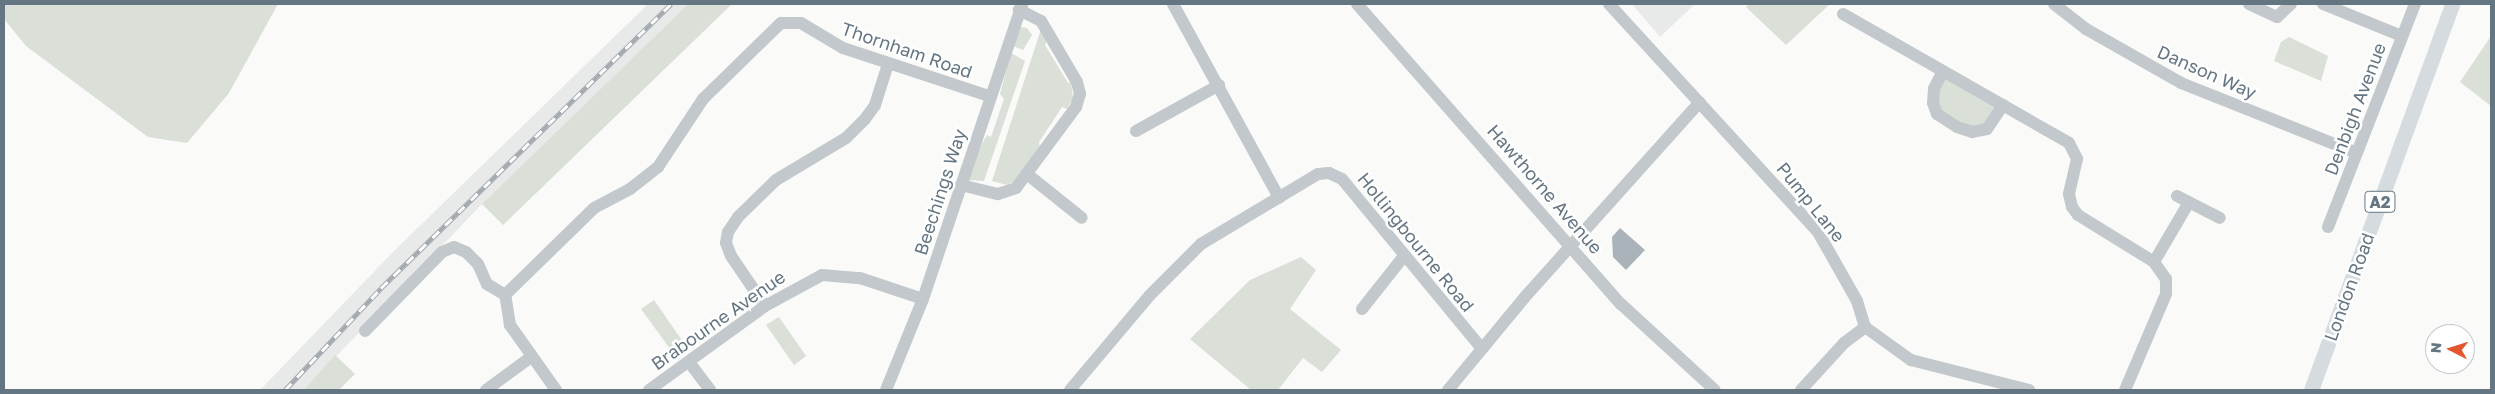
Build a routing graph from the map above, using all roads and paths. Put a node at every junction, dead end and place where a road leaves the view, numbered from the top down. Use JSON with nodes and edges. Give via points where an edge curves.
{"nodes":[{"id":1,"x":1173,"y":4,"type":"edge"},
{"id":2,"x":1357,"y":4,"type":"edge"},
{"id":3,"x":1608,"y":4,"type":"edge"},
{"id":4,"x":2054,"y":4,"type":"edge"},
{"id":5,"x":2249,"y":4,"type":"edge"},
{"id":6,"x":2291,"y":4,"type":"edge"},
{"id":7,"x":2323,"y":4,"type":"edge"},
{"id":8,"x":2415,"y":4,"type":"edge"},
{"id":9,"x":1021,"y":7,"type":"edge"},
{"id":10,"x":2452,"y":7,"type":"edge"},
{"id":11,"x":1843,"y":14,"type":"dead end"},
{"id":12,"x":2402,"y":36,"type":"junction"},
{"id":13,"x":888,"y":64,"type":"junction"},
{"id":14,"x":1943,"y":72,"type":"junction"},
{"id":15,"x":1219,"y":85,"type":"junction"},
{"id":16,"x":990,"y":96,"type":"junction"},
{"id":17,"x":1700,"y":102,"type":"junction"},
{"id":18,"x":2003,"y":105,"type":"junction"},
{"id":19,"x":1136,"y":131,"type":"dead end"},
{"id":20,"x":2357,"y":153,"type":"junction"},
{"id":21,"x":1027,"y":174,"type":"junction"},
{"id":22,"x":961,"y":185,"type":"junction"},
{"id":23,"x":2177,"y":196,"type":"dead end"},
{"id":24,"x":1280,"y":198,"type":"junction"},
{"id":25,"x":2189,"y":202,"type":"junction"},
{"id":26,"x":1082,"y":218,"type":"dead end"},
{"id":27,"x":2220,"y":218,"type":"dead end"},
{"id":28,"x":2328,"y":227,"type":"dead end"},
{"id":29,"x":1572,"y":247,"type":"junction"},
{"id":30,"x":1404,"y":256,"type":"junction"},
{"id":31,"x":2154,"y":262,"type":"junction"},
{"id":32,"x":505,"y":295,"type":"junction"},
{"id":33,"x":923,"y":299,"type":"junction"},
{"id":34,"x":765,"y":306,"type":"junction"},
{"id":35,"x":1362,"y":309,"type":"dead end"},
{"id":36,"x":1865,"y":327,"type":"junction"},
{"id":37,"x":365,"y":331,"type":"dead end"},
{"id":38,"x":1482,"y":349,"type":"junction"},
{"id":39,"x":530,"y":357,"type":"junction"},
{"id":40,"x":689,"y":362,"type":"junction"},
{"id":41,"x":486,"y":390,"type":"edge"},
{"id":42,"x":556,"y":390,"type":"edge"},
{"id":43,"x":648,"y":390,"type":"edge"},
{"id":44,"x":710,"y":390,"type":"edge"},
{"id":45,"x":886,"y":390,"type":"edge"},
{"id":46,"x":1070,"y":390,"type":"edge"},
{"id":47,"x":1448,"y":390,"type":"edge"},
{"id":48,"x":1713,"y":390,"type":"edge"},
{"id":49,"x":1801,"y":390,"type":"edge"},
{"id":50,"x":2028,"y":390,"type":"edge"},
{"id":51,"x":2125,"y":390,"type":"edge"},
{"id":52,"x":2311,"y":390,"type":"edge"}],
"edges":[{"from":1,"to":15,"type":"street"},
{"from":2,"to":29,"type":"street","name":"Hawthorne Avenue"},
{"from":3,"to":17,"type":"street","name":"Pump Lane"},
{"from":4,"to":20,"type":"street","name":"Danson Way","via":[[2086,29],[2181,82]]},
{"from":5,"to":6,"type":"street","via":[[2277,17]]},
{"from":7,"to":12,"type":"street"},
{"from":8,"to":12,"type":"street","name":"Denbigh Avenue"},
{"from":9,"to":16,"type":"street","name":"Beechings Way"},
{"from":9,"to":21,"type":"street","via":[[1041,21],[1077,82],[1080,94],[1076,107]]},
{"from":10,"to":52,"type":"main road","name":"London Road","number":"A2"},
{"from":11,"to":14,"type":"street"},
{"from":12,"to":20,"type":"street","name":"Denbigh Avenue"},
{"from":13,"to":16,"type":"street","name":"Thornham Road"},
{"from":13,"to":32,"type":"street","name":"Thornham Road","via":[[828,41],[804,24],[782,23],[703,99],[658,167],[630,190],[594,208]]},
{"from":13,"to":34,"type":"street","via":[[875,105],[865,120],[846,138],[776,180],[738,217],[728,232],[726,243],[731,256]]},
{"from":14,"to":18,"type":"street"},
{"from":14,"to":18,"type":"street","via":[[1934,89],[1933,103],[1937,114],[1957,127],[1972,132],[1987,129]]},
{"from":15,"to":19,"type":"street"},
{"from":15,"to":24,"type":"street"},
{"from":16,"to":22,"type":"street","name":"Beechings Way"},
{"from":17,"to":29,"type":"street"},
{"from":17,"to":36,"type":"street","name":"Pump Lane","via":[[1818,232],[1857,301]]},
{"from":18,"to":31,"type":"street","via":[[2070,143],[2075,151],[2076,168],[2069,194],[2078,215]]},
{"from":20,"to":28,"type":"street","name":"Denbigh Avenue"},
{"from":21,"to":22,"type":"street","via":[[1009,193]]},
{"from":21,"to":26,"type":"street"},
{"from":22,"to":33,"type":"street","name":"Beechings Way"},
{"from":23,"to":25,"type":"street"},
{"from":24,"to":30,"type":"street","name":"Hollingbourne Road","via":[[1318,174],[1337,176]]},
{"from":24,"to":46,"type":"street","name":"Hollingbourne Road","via":[[1201,244],[1150,295]]},
{"from":25,"to":27,"type":"street"},
{"from":25,"to":31,"type":"street"},
{"from":29,"to":38,"type":"street"},
{"from":29,"to":48,"type":"street","name":"Hawthorne Avenue","via":[[1625,307]]},
{"from":30,"to":35,"type":"street"},
{"from":30,"to":38,"type":"street","name":"Hollingbourne Road"},
{"from":31,"to":51,"type":"street","via":[[2166,279],[2166,294]]},
{"from":32,"to":37,"type":"street","via":[[486,284],[478,264],[466,252],[454,247],[442,252]]},
{"from":32,"to":39,"type":"street","via":[[510,325]]},
{"from":33,"to":34,"type":"street","name":"Brabourne Avenue","via":[[860,278],[822,274]]},
{"from":33,"to":45,"type":"street","name":"Beechings Way"},
{"from":34,"to":40,"type":"street","name":"Brabourne Avenue"},
{"from":36,"to":49,"type":"street","via":[[1844,343]]},
{"from":36,"to":50,"type":"street","via":[[1911,360]]},
{"from":38,"to":47,"type":"street"},
{"from":39,"to":41,"type":"street"},
{"from":39,"to":42,"type":"street"},
{"from":40,"to":43,"type":"street","name":"Brabourne Avenue"},
{"from":40,"to":44,"type":"street"}]}
